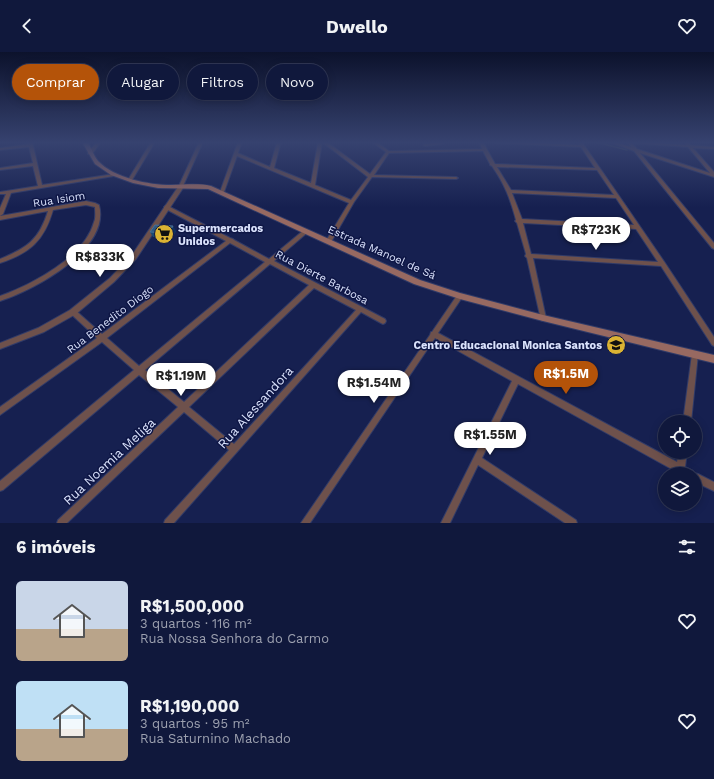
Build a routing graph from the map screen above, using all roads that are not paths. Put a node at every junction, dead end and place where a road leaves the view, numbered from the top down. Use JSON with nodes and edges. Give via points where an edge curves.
{"nodes":[{"id":1,"x":35,"y":164,"type":"joint"},
{"id":2,"x":98,"y":164,"type":"edge"},
{"id":3,"x":140,"y":164,"type":"edge"},
{"id":4,"x":191,"y":164,"type":"edge"},
{"id":5,"x":232,"y":164,"type":"edge"},
{"id":6,"x":260,"y":164,"type":"edge"},
{"id":7,"x":273,"y":164,"type":"edge"},
{"id":8,"x":317,"y":164,"type":"edge"},
{"id":9,"x":354,"y":164,"type":"edge"},
{"id":10,"x":379,"y":164,"type":"edge"},
{"id":11,"x":596,"y":164,"type":"edge"},
{"id":12,"x":647,"y":164,"type":"edge"},
{"id":13,"x":678,"y":164,"type":"edge"},
{"id":14,"x":705,"y":164,"type":"edge"},
{"id":15,"x":492,"y":165,"type":"joint"},
{"id":16,"x":0,"y":169,"type":"edge"},
{"id":17,"x":272,"y":169,"type":"junction"},
{"id":18,"x":599,"y":169,"type":"junction"},
{"id":19,"x":114,"y":175,"type":"junction"},
{"id":20,"x":714,"y":175,"type":"edge"},
{"id":21,"x":370,"y":176,"type":"junction"},
{"id":22,"x":456,"y":178,"type":"dead end"},
{"id":23,"x":130,"y":180,"type":"junction"},
{"id":24,"x":40,"y":186,"type":"junction"},
{"id":25,"x":313,"y":186,"type":"junction"},
{"id":26,"x":180,"y":188,"type":"junction"},
{"id":27,"x":9,"y":191,"type":"junction"},
{"id":28,"x":509,"y":191,"type":"junction"},
{"id":29,"x":222,"y":192,"type":"junction"},
{"id":30,"x":0,"y":193,"type":"edge"},
{"id":31,"x":617,"y":197,"type":"junction"},
{"id":32,"x":352,"y":202,"type":"junction"},
{"id":33,"x":166,"y":207,"type":"junction"},
{"id":34,"x":50,"y":210,"type":"junction"},
{"id":35,"x":0,"y":214,"type":"edge"},
{"id":36,"x":0,"y":218,"type":"edge"},
{"id":37,"x":518,"y":221,"type":"junction"},
{"id":38,"x":637,"y":227,"type":"junction"},
{"id":39,"x":306,"y":231,"type":"junction"},
{"id":40,"x":231,"y":240,"type":"junction"},
{"id":41,"x":329,"y":241,"type":"junction"},
{"id":42,"x":714,"y":247,"type":"edge"},
{"id":43,"x":528,"y":256,"type":"junction"},
{"id":44,"x":0,"y":261,"type":"edge"},
{"id":45,"x":271,"y":261,"type":"junction"},
{"id":46,"x":663,"y":264,"type":"junction"},
{"id":47,"x":313,"y":285,"type":"junction"},
{"id":48,"x":460,"y":296,"type":"junction"},
{"id":49,"x":0,"y":299,"type":"edge"},
{"id":50,"x":360,"y":309,"type":"junction"},
{"id":51,"x":73,"y":312,"type":"junction"},
{"id":52,"x":543,"y":318,"type":"junction"},
{"id":53,"x":383,"y":321,"type":"dead end"},
{"id":54,"x":433,"y":334,"type":"junction"},
{"id":55,"x":102,"y":338,"type":"junction"},
{"id":56,"x":714,"y":343,"type":"edge"},
{"id":57,"x":0,"y":346,"type":"edge"},
{"id":58,"x":696,"y":354,"type":"junction"},
{"id":59,"x":714,"y":359,"type":"edge"},
{"id":60,"x":139,"y":370,"type":"junction"},
{"id":61,"x":517,"y":379,"type":"junction"},
{"id":62,"x":184,"y":407,"type":"junction"},
{"id":63,"x":0,"y":411,"type":"edge"},
{"id":64,"x":688,"y":415,"type":"edge"},
{"id":65,"x":234,"y":449,"type":"junction"},
{"id":66,"x":477,"y":460,"type":"junction"},
{"id":67,"x":676,"y":467,"type":"edge"},
{"id":68,"x":702,"y":481,"type":"edge"},
{"id":69,"x":0,"y":487,"type":"edge"},
{"id":70,"x":714,"y":487,"type":"edge"},
{"id":71,"x":61,"y":523,"type":"edge"},
{"id":72,"x":168,"y":523,"type":"edge"},
{"id":73,"x":305,"y":523,"type":"edge"},
{"id":74,"x":445,"y":523,"type":"edge"},
{"id":75,"x":573,"y":523,"type":"edge"}],
"edges":[{"from":1,"to":16,"type":"street"},
{"from":1,"to":24,"type":"street"},
{"from":2,"to":19,"type":"main road","name":"Estrada Manoel de Sá"},
{"from":3,"to":23,"type":"street"},
{"from":4,"to":26,"type":"street"},
{"from":5,"to":29,"type":"street"},
{"from":6,"to":17,"type":"street"},
{"from":7,"to":17,"type":"street"},
{"from":8,"to":25,"type":"street"},
{"from":9,"to":21,"type":"street"},
{"from":10,"to":21,"type":"street"},
{"from":11,"to":18,"type":"street"},
{"from":12,"to":42,"type":"street"},
{"from":13,"to":20,"type":"street"},
{"from":14,"to":20,"type":"street"},
{"from":15,"to":18,"type":"street"},
{"from":15,"to":28,"type":"street"},
{"from":17,"to":25,"type":"street"},
{"from":18,"to":31,"type":"street"},
{"from":19,"to":23,"type":"main road","name":"Estrada Manoel de Sá"},
{"from":19,"to":24,"type":"street"},
{"from":21,"to":22,"type":"street"},
{"from":21,"to":32,"type":"street"},
{"from":23,"to":26,"type":"main road","name":"Estrada Manoel de Sá"},
{"from":24,"to":27,"type":"street"},
{"from":25,"to":32,"type":"street"},
{"from":26,"to":29,"type":"main road","name":"Estrada Manoel de Sá","via":[[197,185]]},
{"from":26,"to":33,"type":"street"},
{"from":27,"to":30,"type":"street"},
{"from":27,"to":35,"type":"street"},
{"from":28,"to":31,"type":"street"},
{"from":28,"to":37,"type":"street"},
{"from":29,"to":39,"type":"main road","name":"Estrada Manoel de Sá"},
{"from":31,"to":38,"type":"street"},
{"from":32,"to":41,"type":"street"},
{"from":33,"to":40,"type":"street","name":"Rua Dierte Barbosa"},
{"from":33,"to":51,"type":"street","via":[[134,257],[112,280]]},
{"from":34,"to":36,"type":"street","name":"Rua Isiom"},
{"from":34,"to":44,"type":"street","via":[[47,225],[41,235],[17,254]]},
{"from":34,"to":49,"type":"street","name":"Rua Isiom","via":[[86,203],[97,206],[99,214],[87,241],[69,261],[17,293]]},
{"from":37,"to":38,"type":"street"},
{"from":37,"to":43,"type":"street"},
{"from":38,"to":46,"type":"street"},
{"from":39,"to":41,"type":"main road","name":"Estrada Manoel de Sá"},
{"from":39,"to":45,"type":"street"},
{"from":40,"to":45,"type":"street","name":"Rua Dierte Barbosa"},
{"from":40,"to":55,"type":"street","name":"Rua Benedito Diogo"},
{"from":41,"to":48,"type":"main road","name":"Estrada Manoel de Sá","via":[[417,282]]},
{"from":43,"to":46,"type":"street"},
{"from":43,"to":52,"type":"street"},
{"from":45,"to":47,"type":"street","name":"Rua Dierte Barbosa"},
{"from":45,"to":60,"type":"street"},
{"from":46,"to":56,"type":"street"},
{"from":47,"to":50,"type":"street","name":"Rua Dierte Barbosa"},
{"from":47,"to":62,"type":"street","name":"Rua Noemia Meliga"},
{"from":48,"to":52,"type":"main road","name":"Estrada Manoel de Sá"},
{"from":48,"to":54,"type":"street"},
{"from":50,"to":53,"type":"street","name":"Rua Dierte Barbosa"},
{"from":50,"to":65,"type":"street","name":"Rua Alessandora"},
{"from":51,"to":55,"type":"street"},
{"from":51,"to":57,"type":"street","via":[[41,330]]},
{"from":52,"to":58,"type":"main road","name":"Estrada Manoel de Sá"},
{"from":54,"to":61,"type":"street"},
{"from":54,"to":73,"type":"street"},
{"from":55,"to":60,"type":"street"},
{"from":55,"to":63,"type":"street","name":"Rua Benedito Diogo"},
{"from":58,"to":59,"type":"main road","name":"Estrada Manoel de Sá"},
{"from":58,"to":64,"type":"street"},
{"from":60,"to":62,"type":"street"},
{"from":60,"to":69,"type":"street"},
{"from":61,"to":66,"type":"street"},
{"from":61,"to":67,"type":"street"},
{"from":62,"to":65,"type":"street"},
{"from":62,"to":71,"type":"street","name":"Rua Noemia Meliga"},
{"from":65,"to":72,"type":"street","name":"Rua Alessandora"},
{"from":66,"to":74,"type":"street"},
{"from":66,"to":75,"type":"street"},
{"from":68,"to":70,"type":"street"}]}
